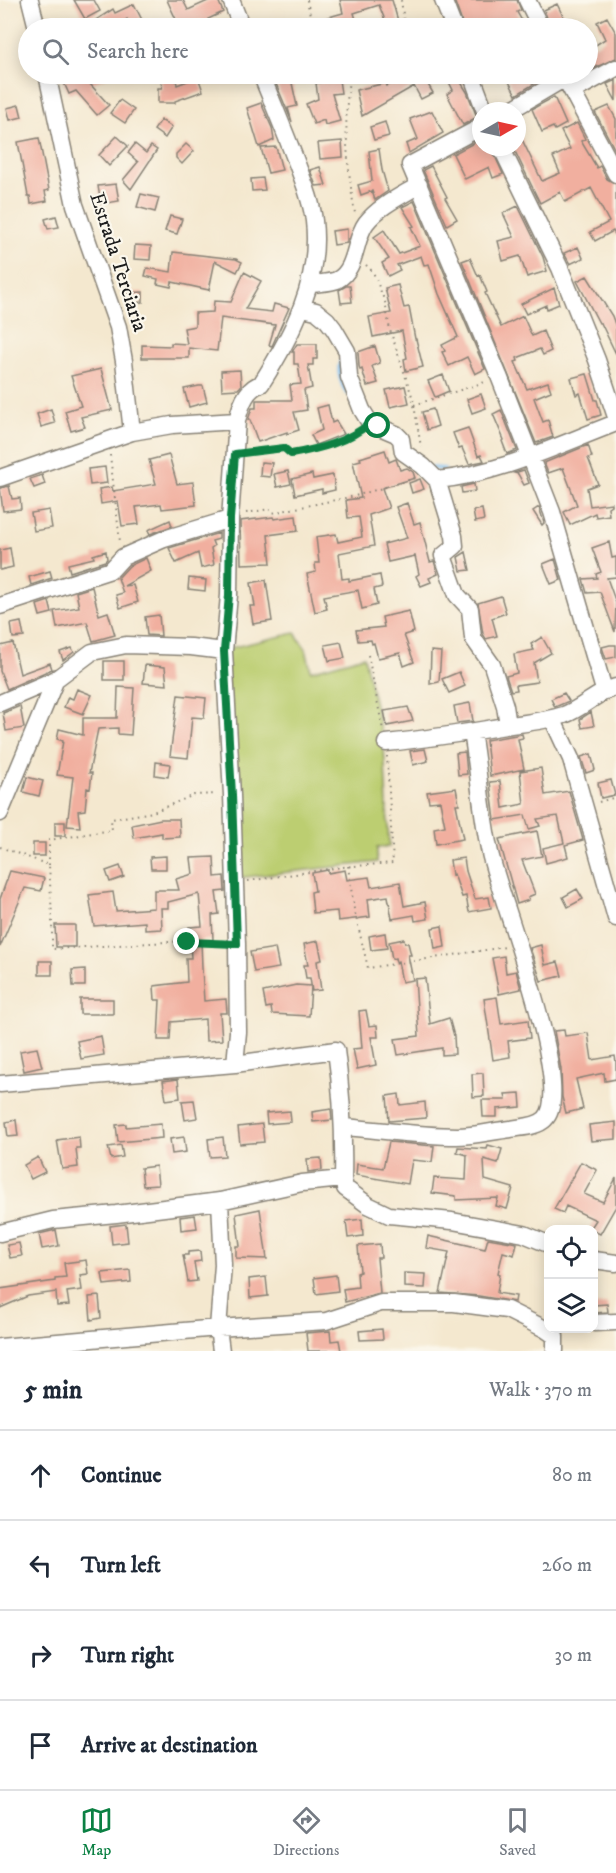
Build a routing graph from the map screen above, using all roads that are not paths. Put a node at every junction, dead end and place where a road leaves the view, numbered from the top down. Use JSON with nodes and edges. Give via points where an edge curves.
{"nodes":[{"id":1,"x":30,"y":0,"type":"edge"},
{"id":2,"x":231,"y":0,"type":"edge"},
{"id":3,"x":443,"y":0,"type":"edge"},
{"id":4,"x":527,"y":0,"type":"edge"},
{"id":5,"x":34,"y":18,"type":"edge"},
{"id":6,"x":238,"y":18,"type":"edge"},
{"id":7,"x":450,"y":18,"type":"edge"},
{"id":8,"x":536,"y":18,"type":"edge"},
{"id":9,"x":616,"y":68,"type":"edge"},
{"id":10,"x":598,"y":73,"type":"edge"},
{"id":11,"x":49,"y":84,"type":"edge"},
{"id":12,"x":265,"y":84,"type":"edge"},
{"id":13,"x":475,"y":84,"type":"edge"},
{"id":14,"x":561,"y":84,"type":"edge"},
{"id":15,"x":569,"y":84,"type":"edge"},
{"id":16,"x":482,"y":102,"type":"edge"},
{"id":17,"x":526,"y":102,"type":"edge"},
{"id":18,"x":472,"y":132,"type":"edge"},
{"id":19,"x":505,"y":156,"type":"edge"},
{"id":20,"x":616,"y":174,"type":"edge"},
{"id":21,"x":419,"y":185,"type":"junction"},
{"id":22,"x":309,"y":285,"type":"junction"},
{"id":23,"x":303,"y":308,"type":"junction"},
{"id":24,"x":616,"y":417,"type":"edge"},
{"id":25,"x":237,"y":421,"type":"junction"},
{"id":26,"x":616,"y":423,"type":"edge"},
{"id":27,"x":132,"y":432,"type":"junction"},
{"id":28,"x":530,"y":455,"type":"junction"},
{"id":29,"x":0,"y":478,"type":"edge"},
{"id":30,"x":437,"y":480,"type":"junction"},
{"id":31,"x":230,"y":519,"type":"junction"},
{"id":32,"x":0,"y":606,"type":"edge"},
{"id":33,"x":224,"y":651,"type":"junction"},
{"id":34,"x":56,"y":679,"type":"junction"},
{"id":35,"x":610,"y":689,"type":"edge"},
{"id":36,"x":0,"y":704,"type":"edge"},
{"id":37,"x":552,"y":718,"type":"junction"},
{"id":38,"x":508,"y":725,"type":"junction"},
{"id":39,"x":472,"y":732,"type":"junction"},
{"id":40,"x":386,"y":743,"type":"road end"},
{"id":41,"x":0,"y":813,"type":"edge"},
{"id":42,"x":616,"y":918,"type":"edge"},
{"id":43,"x":235,"y":1064,"type":"junction"},
{"id":44,"x":0,"y":1084,"type":"edge"},
{"id":45,"x":344,"y":1127,"type":"junction"},
{"id":46,"x":343,"y":1179,"type":"junction"},
{"id":47,"x":220,"y":1201,"type":"junction"},
{"id":48,"x":0,"y":1233,"type":"edge"},
{"id":49,"x":544,"y":1242,"type":"edge"},
{"id":50,"x":598,"y":1261,"type":"edge"},
{"id":51,"x":616,"y":1263,"type":"edge"},
{"id":52,"x":616,"y":1322,"type":"edge"},
{"id":53,"x":598,"y":1323,"type":"edge"},
{"id":54,"x":218,"y":1328,"type":"junction"},
{"id":55,"x":558,"y":1339,"type":"edge"},
{"id":56,"x":0,"y":1347,"type":"edge"},
{"id":57,"x":221,"y":1351,"type":"edge"}],
"edges":[{"from":1,"to":5,"type":"street"},
{"from":2,"to":6,"type":"street"},
{"from":3,"to":7,"type":"street"},
{"from":4,"to":8,"type":"street"},
{"from":9,"to":10,"type":"street"},
{"from":11,"to":27,"type":"street","name":"Estrada Terciaria","via":[[75,205],[118,327]]},
{"from":12,"to":22,"type":"street","via":[[314,219]]},
{"from":13,"to":16,"type":"street"},
{"from":14,"to":17,"type":"street"},
{"from":15,"to":20,"type":"street"},
{"from":18,"to":21,"type":"street","via":[[410,165]]},
{"from":19,"to":24,"type":"street","via":[[560,268]]},
{"from":21,"to":22,"type":"street","via":[[374,214],[360,234],[347,270],[337,280]]},
{"from":21,"to":28,"type":"street"},
{"from":22,"to":23,"type":"street"},
{"from":23,"to":25,"type":"street","via":[[261,384],[240,405]]},
{"from":23,"to":30,"type":"street","via":[[316,311],[340,338],[347,351],[354,394],[370,423],[396,434],[403,452]]},
{"from":25,"to":27,"type":"street"},
{"from":25,"to":31,"type":"street"},
{"from":26,"to":28,"type":"street"},
{"from":27,"to":29,"type":"street"},
{"from":28,"to":30,"type":"street","via":[[495,469]]},
{"from":28,"to":35,"type":"street"},
{"from":30,"to":38,"type":"street","via":[[455,546],[443,556],[457,595],[470,609],[473,638],[492,666]]},
{"from":31,"to":32,"type":"street","via":[[164,539],[123,557],[111,570]]},
{"from":31,"to":33,"type":"street"},
{"from":33,"to":34,"type":"street","via":[[126,645],[92,652]]},
{"from":33,"to":43,"type":"street","via":[[237,944]]},
{"from":34,"to":36,"type":"street"},
{"from":34,"to":41,"type":"street"},
{"from":35,"to":37,"type":"street"},
{"from":37,"to":38,"type":"street"},
{"from":37,"to":42,"type":"street","via":[[571,759]]},
{"from":38,"to":39,"type":"street"},
{"from":39,"to":40,"type":"street"},
{"from":39,"to":45,"type":"street","via":[[490,853],[537,1006],[553,1107],[545,1120],[529,1126],[458,1136]]},
{"from":43,"to":44,"type":"street"},
{"from":43,"to":45,"type":"street","via":[[336,1050]]},
{"from":45,"to":46,"type":"street"},
{"from":46,"to":47,"type":"street","via":[[302,1183]]},
{"from":46,"to":49,"type":"street","via":[[345,1188],[389,1215],[452,1221],[524,1234]]},
{"from":47,"to":48,"type":"street","via":[[54,1220]]},
{"from":47,"to":54,"type":"street","via":[[223,1265]]},
{"from":50,"to":51,"type":"street"},
{"from":52,"to":53,"type":"street"},
{"from":54,"to":55,"type":"street","via":[[326,1321],[381,1303],[454,1303],[507,1310]]},
{"from":54,"to":56,"type":"street"},
{"from":54,"to":57,"type":"street"}]}
